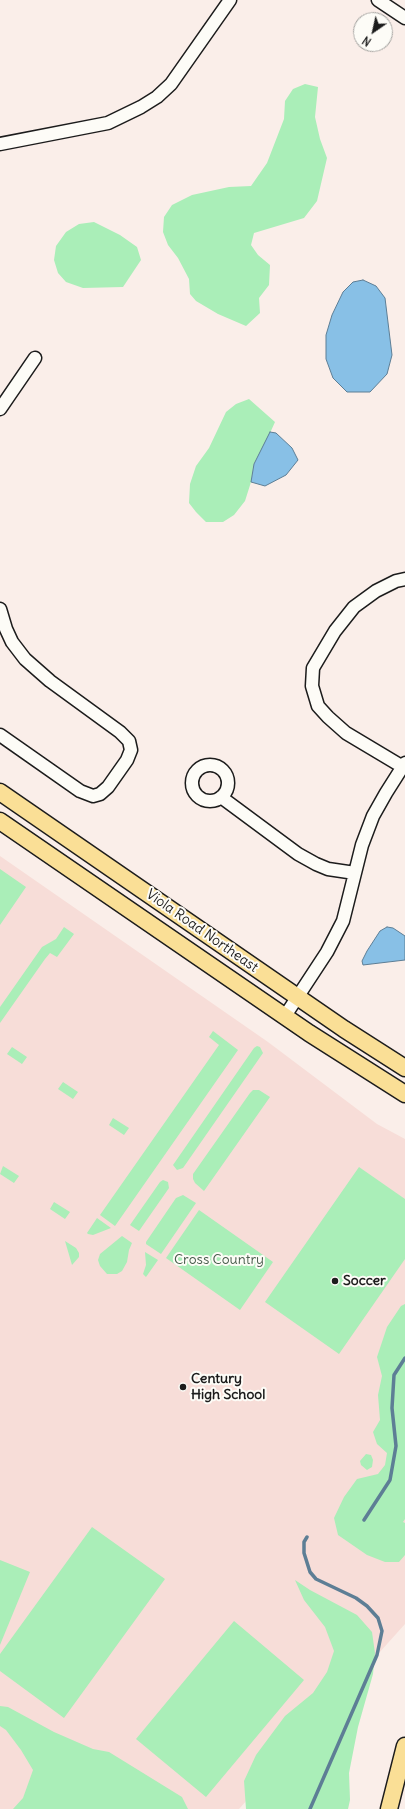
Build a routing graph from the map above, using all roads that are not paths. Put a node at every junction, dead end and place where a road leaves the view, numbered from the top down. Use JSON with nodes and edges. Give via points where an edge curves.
{"nodes":[{"id":1,"x":230,"y":0,"type":"edge"},
{"id":2,"x":378,"y":0,"type":"edge"},
{"id":3,"x":405,"y":18,"type":"edge"},
{"id":4,"x":0,"y":144,"type":"edge"},
{"id":5,"x":34,"y":358,"type":"dead end"},
{"id":6,"x":0,"y":409,"type":"edge"},
{"id":7,"x":405,"y":579,"type":"edge"},
{"id":8,"x":0,"y":609,"type":"edge"},
{"id":9,"x":0,"y":736,"type":"edge"},
{"id":10,"x":404,"y":765,"type":"edge"},
{"id":11,"x":0,"y":792,"type":"edge"},
{"id":12,"x":221,"y":797,"type":"dead end"},
{"id":13,"x":0,"y":821,"type":"edge"},
{"id":14,"x":355,"y":873,"type":"junction"},
{"id":15,"x":298,"y":997,"type":"junction"},
{"id":16,"x":285,"y":1016,"type":"junction"},
{"id":17,"x":405,"y":1068,"type":"edge"},
{"id":18,"x":405,"y":1094,"type":"edge"},
{"id":19,"x":405,"y":1746,"type":"edge"},
{"id":20,"x":389,"y":1809,"type":"edge"}],
"edges":[{"from":1,"to":4,"type":"street","via":[[171,84],[157,97],[108,122]]},
{"from":2,"to":3,"type":"street"},
{"from":5,"to":6,"type":"street"},
{"from":7,"to":10,"type":"street","via":[[376,591],[354,607],[335,631],[313,668],[312,686],[318,706],[346,733]]},
{"from":8,"to":9,"type":"street","via":[[12,642],[29,663],[120,732],[129,741],[131,750],[108,787],[93,796],[80,791]]},
{"from":10,"to":14,"type":"street","via":[[373,816],[362,844]]},
{"from":11,"to":15,"type":"main road","name":"Viola Road Northeast"},
{"from":12,"to":14,"type":"street","via":[[304,857],[328,869]]},
{"from":13,"to":16,"type":"main road","name":"Viola Road Northeast"},
{"from":14,"to":15,"type":"street","via":[[343,921],[327,952]]},
{"from":15,"to":16,"type":"street"},
{"from":15,"to":17,"type":"main road","name":"Viola Road Northeast"},
{"from":16,"to":18,"type":"main road","name":"Viola Road Northeast"},
{"from":19,"to":20,"type":"main road"}]}
